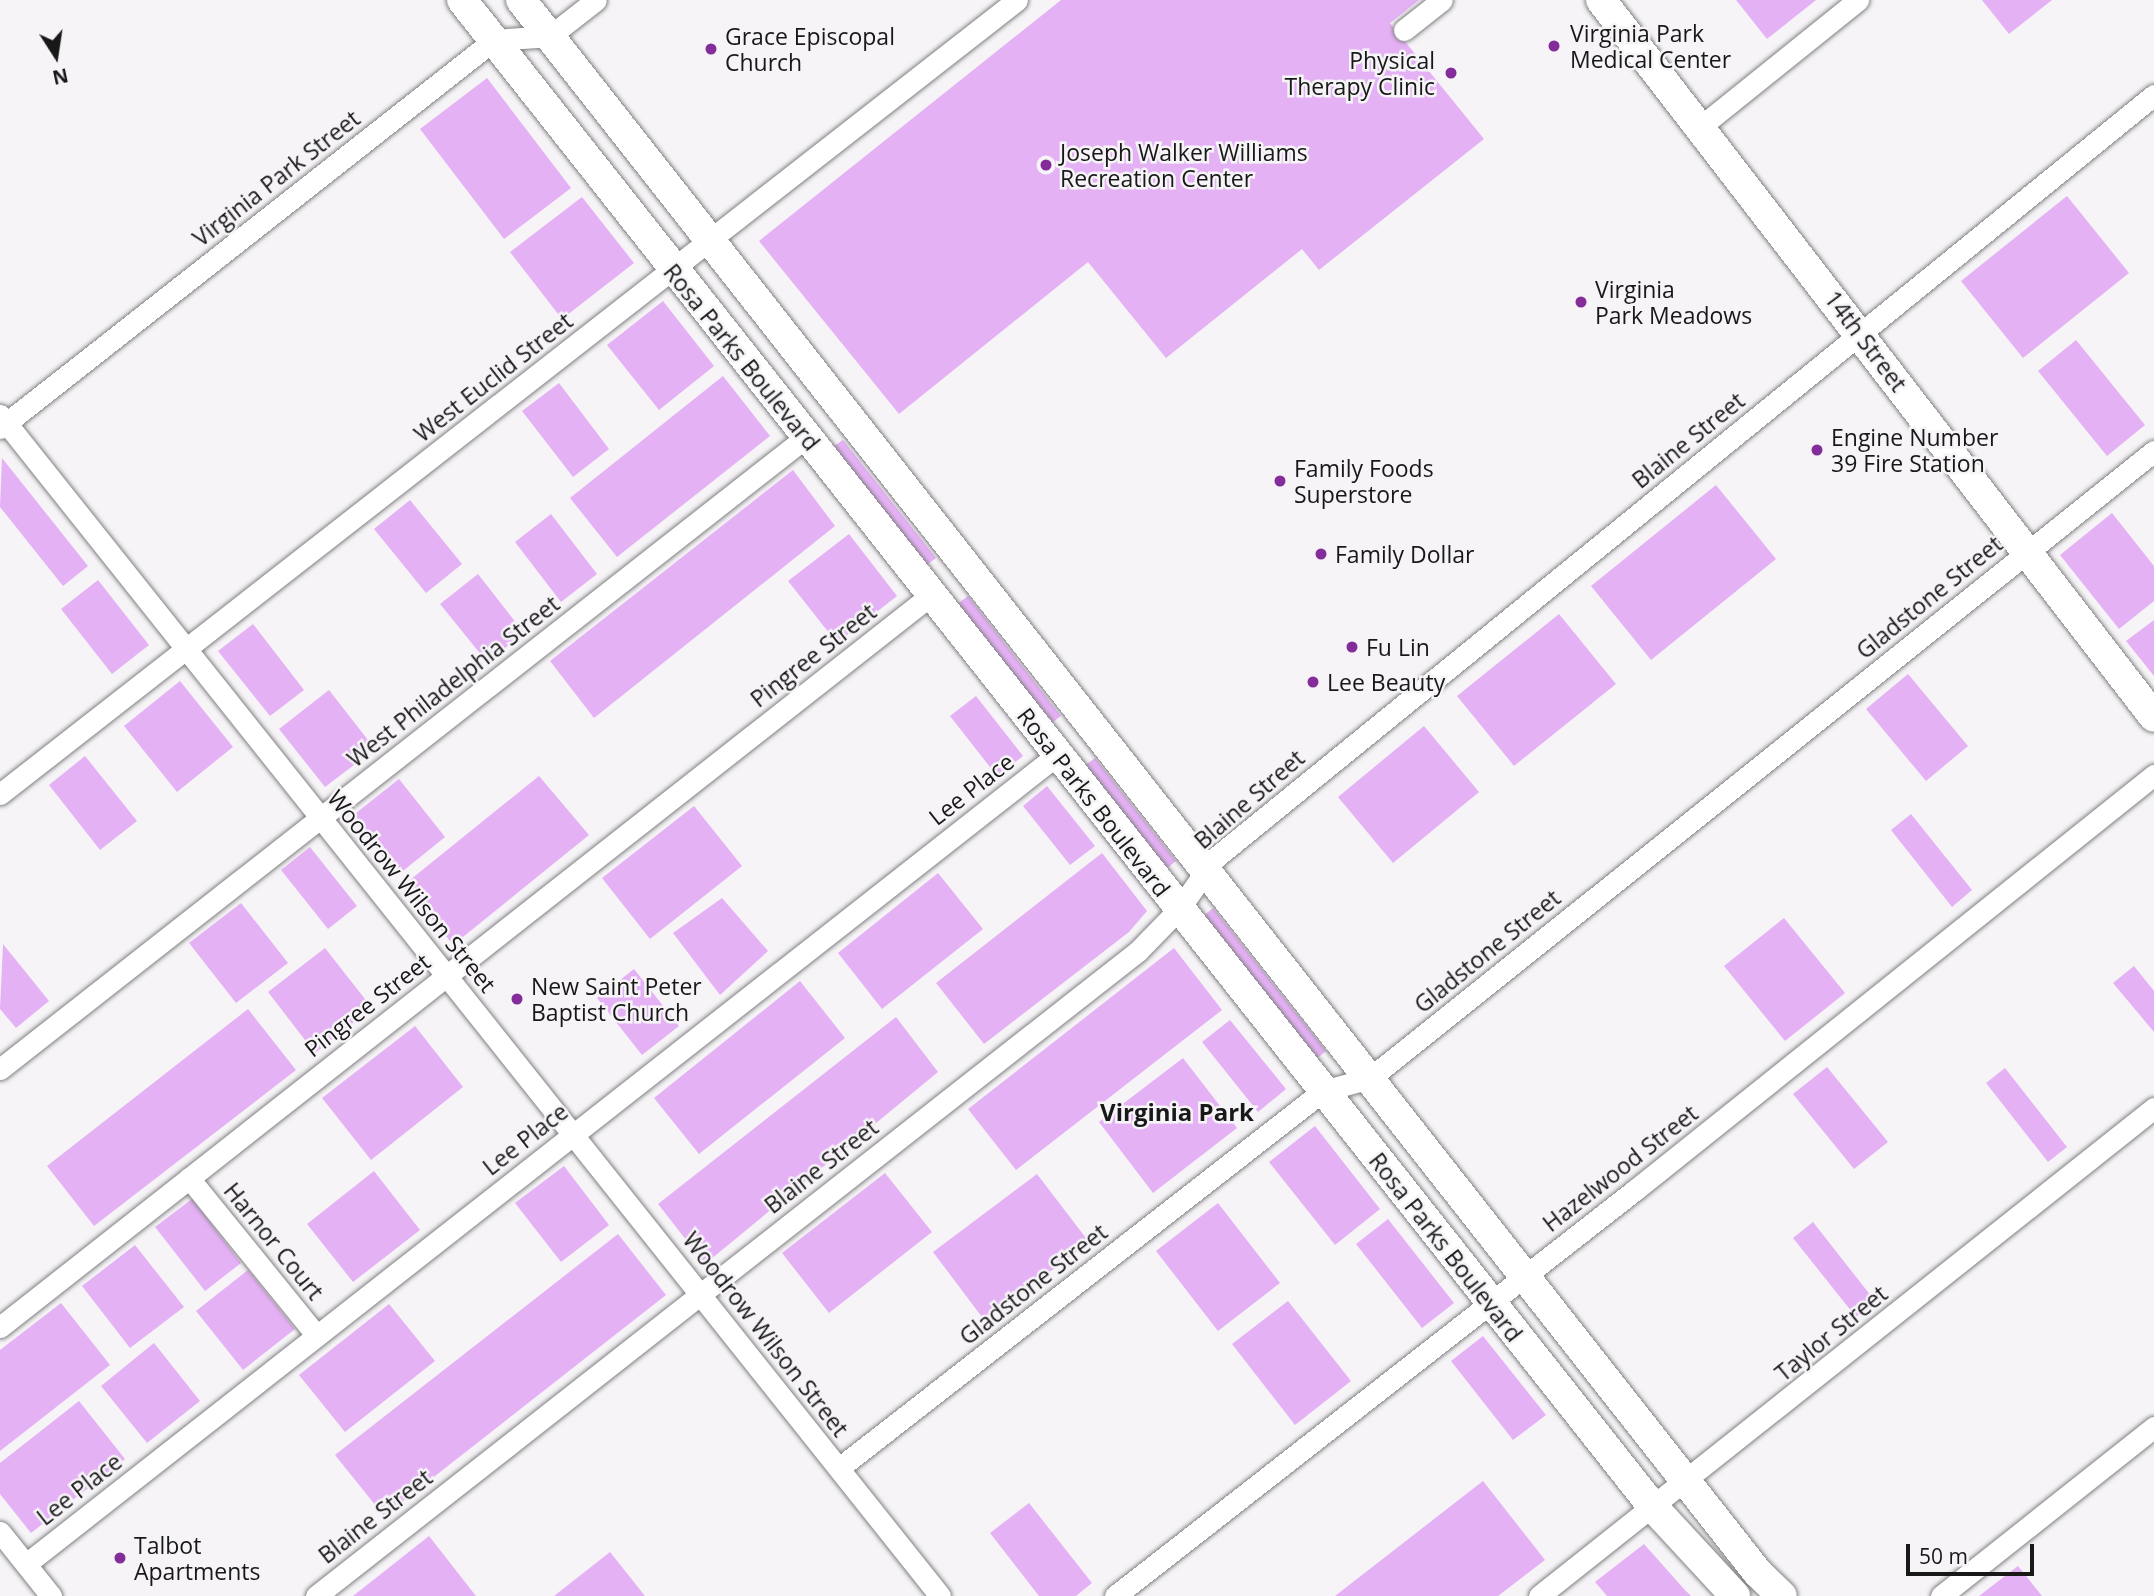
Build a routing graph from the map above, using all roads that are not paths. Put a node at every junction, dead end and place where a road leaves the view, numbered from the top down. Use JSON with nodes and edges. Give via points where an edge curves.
{"nodes":[{"id":1,"x":462,"y":0,"type":"edge"},
{"id":2,"x":521,"y":0,"type":"edge"},
{"id":3,"x":597,"y":0,"type":"edge"},
{"id":4,"x":1017,"y":0,"type":"edge"},
{"id":5,"x":1442,"y":0,"type":"edge"},
{"id":6,"x":1601,"y":0,"type":"edge"},
{"id":7,"x":1858,"y":0,"type":"edge"},
{"id":8,"x":1404,"y":30,"type":"dead end"},
{"id":9,"x":550,"y":36,"type":"junction"},
{"id":10,"x":494,"y":40,"type":"junction"},
{"id":11,"x":2154,"y":95,"type":"edge"},
{"id":12,"x":1700,"y":127,"type":"junction"},
{"id":13,"x":711,"y":242,"type":"junction"},
{"id":14,"x":673,"y":271,"type":"junction"},
{"id":15,"x":1860,"y":334,"type":"junction"},
{"id":16,"x":2,"y":422,"type":"edge"},
{"id":17,"x":806,"y":437,"type":"junction"},
{"id":18,"x":2154,"y":451,"type":"edge"},
{"id":19,"x":2026,"y":552,"type":"junction"},
{"id":20,"x":931,"y":595,"type":"junction"},
{"id":21,"x":185,"y":648,"type":"junction"},
{"id":22,"x":2154,"y":717,"type":"edge"},
{"id":23,"x":1057,"y":755,"type":"junction"},
{"id":24,"x":2154,"y":775,"type":"edge"},
{"id":25,"x":0,"y":794,"type":"edge"},
{"id":26,"x":320,"y":818,"type":"junction"},
{"id":27,"x":1206,"y":871,"type":"junction"},
{"id":28,"x":1179,"y":909,"type":"junction"},
{"id":29,"x":446,"y":976,"type":"junction"},
{"id":30,"x":0,"y":1069,"type":"edge"},
{"id":31,"x":1370,"y":1078,"type":"junction"},
{"id":32,"x":1323,"y":1091,"type":"junction"},
{"id":33,"x":2154,"y":1108,"type":"edge"},
{"id":34,"x":574,"y":1135,"type":"junction"},
{"id":35,"x":189,"y":1178,"type":"junction"},
{"id":36,"x":1526,"y":1276,"type":"junction"},
{"id":37,"x":701,"y":1294,"type":"junction"},
{"id":38,"x":1491,"y":1303,"type":"junction"},
{"id":39,"x":0,"y":1327,"type":"edge"},
{"id":40,"x":317,"y":1336,"type":"junction"},
{"id":41,"x":2154,"y":1427,"type":"edge"},
{"id":42,"x":839,"y":1468,"type":"junction"},
{"id":43,"x":1686,"y":1481,"type":"junction"},
{"id":44,"x":1653,"y":1507,"type":"junction"},
{"id":45,"x":0,"y":1532,"type":"edge"},
{"id":46,"x":26,"y":1564,"type":"junction"},
{"id":47,"x":51,"y":1596,"type":"edge"},
{"id":48,"x":316,"y":1596,"type":"edge"},
{"id":49,"x":940,"y":1596,"type":"edge"},
{"id":50,"x":1115,"y":1596,"type":"edge"},
{"id":51,"x":1539,"y":1596,"type":"edge"},
{"id":52,"x":1735,"y":1596,"type":"edge"},
{"id":53,"x":1782,"y":1596,"type":"edge"},
{"id":54,"x":1941,"y":1596,"type":"edge"}],
"edges":[{"from":1,"to":10,"type":"street","name":"Rosa Parks Boulevard"},
{"from":2,"to":9,"type":"street","name":"Rosa Parks Boulevard"},
{"from":3,"to":9,"type":"street"},
{"from":4,"to":13,"type":"street","name":"West Euclid Street"},
{"from":5,"to":8,"type":"street"},
{"from":6,"to":12,"type":"street","name":"14th Street"},
{"from":7,"to":12,"type":"street"},
{"from":9,"to":10,"type":"street"},
{"from":9,"to":13,"type":"street","name":"Rosa Parks Boulevard"},
{"from":10,"to":14,"type":"street","name":"Rosa Parks Boulevard"},
{"from":10,"to":16,"type":"street","name":"Virginia Park Street"},
{"from":11,"to":15,"type":"street","name":"Blaine Street"},
{"from":12,"to":15,"type":"street","name":"14th Street"},
{"from":13,"to":14,"type":"street","name":"West Euclid Street"},
{"from":13,"to":27,"type":"street","name":"Rosa Parks Boulevard"},
{"from":14,"to":17,"type":"street","name":"Rosa Parks Boulevard"},
{"from":14,"to":21,"type":"street","name":"West Euclid Street"},
{"from":15,"to":19,"type":"street","name":"14th Street"},
{"from":15,"to":27,"type":"street","name":"Blaine Street","via":[[1307,781],[1215,858]]},
{"from":16,"to":21,"type":"street","name":"Woodrow Wilson Street"},
{"from":17,"to":20,"type":"street","name":"Rosa Parks Boulevard"},
{"from":17,"to":26,"type":"street","name":"West Philadelphia Street"},
{"from":18,"to":19,"type":"street","name":"Gladstone Street"},
{"from":19,"to":22,"type":"street","name":"14th Street"},
{"from":19,"to":31,"type":"street","name":"Gladstone Street"},
{"from":20,"to":23,"type":"street","name":"Rosa Parks Boulevard"},
{"from":20,"to":29,"type":"street","name":"Pingree Street"},
{"from":21,"to":25,"type":"street","name":"West Euclid Street"},
{"from":21,"to":26,"type":"street","name":"Woodrow Wilson Street"},
{"from":23,"to":28,"type":"street","name":"Rosa Parks Boulevard"},
{"from":23,"to":34,"type":"street","name":"Lee Place"},
{"from":24,"to":36,"type":"street","name":"Hazelwood Street"},
{"from":26,"to":29,"type":"street","name":"Woodrow Wilson Street"},
{"from":26,"to":30,"type":"street","name":"West Philadelphia Street"},
{"from":27,"to":28,"type":"street","name":"Blaine Street"},
{"from":27,"to":31,"type":"street","name":"Rosa Parks Boulevard"},
{"from":28,"to":32,"type":"street","name":"Rosa Parks Boulevard"},
{"from":28,"to":37,"type":"street","name":"Blaine Street","via":[[1138,951]]},
{"from":29,"to":34,"type":"street","name":"Woodrow Wilson Street"},
{"from":29,"to":35,"type":"street","name":"Pingree Street"},
{"from":31,"to":32,"type":"street","name":"Gladstone Street"},
{"from":31,"to":36,"type":"street","name":"Rosa Parks Boulevard"},
{"from":32,"to":38,"type":"street","name":"Rosa Parks Boulevard"},
{"from":32,"to":42,"type":"street","name":"Gladstone Street"},
{"from":33,"to":43,"type":"street","name":"Taylor Street"},
{"from":34,"to":37,"type":"street","name":"Woodrow Wilson Street"},
{"from":34,"to":40,"type":"street","name":"Lee Place"},
{"from":35,"to":39,"type":"street","name":"Pingree Street"},
{"from":35,"to":40,"type":"street","name":"Harnor Court"},
{"from":36,"to":38,"type":"street","name":"Hazelwood Street"},
{"from":36,"to":43,"type":"street","name":"Rosa Parks Boulevard"},
{"from":37,"to":42,"type":"street","name":"Woodrow Wilson Street"},
{"from":37,"to":48,"type":"street","name":"Blaine Street"},
{"from":38,"to":44,"type":"street","name":"Rosa Parks Boulevard"},
{"from":38,"to":50,"type":"street","name":"Hazelwood Street"},
{"from":40,"to":46,"type":"street","name":"Lee Place"},
{"from":41,"to":54,"type":"street"},
{"from":42,"to":49,"type":"street","name":"Woodrow Wilson Street"},
{"from":43,"to":44,"type":"street","name":"Taylor Street"},
{"from":43,"to":53,"type":"street","name":"Rosa Parks Boulevard"},
{"from":44,"to":51,"type":"street","name":"Taylor Street"},
{"from":44,"to":52,"type":"street","name":"Rosa Parks Boulevard"},
{"from":45,"to":46,"type":"street"},
{"from":46,"to":47,"type":"street"}]}
